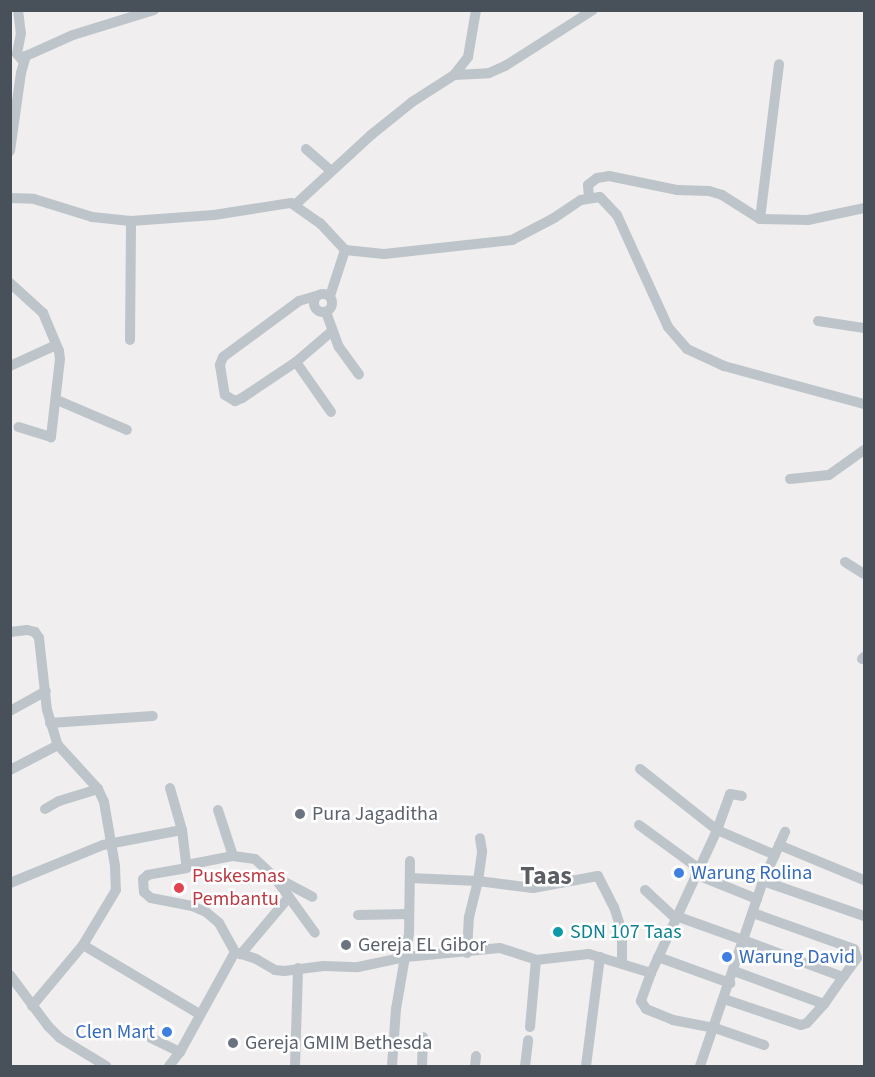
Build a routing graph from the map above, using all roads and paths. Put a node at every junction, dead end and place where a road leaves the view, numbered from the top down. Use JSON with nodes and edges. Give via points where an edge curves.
{"nodes":[{"id":1,"x":18,"y":10,"type":"edge"},
{"id":2,"x":154,"y":10,"type":"edge"},
{"id":3,"x":476,"y":10,"type":"edge"},
{"id":4,"x":593,"y":10,"type":"edge"},
{"id":5,"x":23,"y":61,"type":"junction"},
{"id":6,"x":779,"y":64,"type":"dead end"},
{"id":7,"x":454,"y":75,"type":"junction"},
{"id":8,"x":306,"y":149,"type":"dead end"},
{"id":9,"x":10,"y":151,"type":"edge"},
{"id":10,"x":331,"y":171,"type":"junction"},
{"id":11,"x":590,"y":197,"type":"junction"},
{"id":12,"x":10,"y":198,"type":"edge"},
{"id":13,"x":296,"y":204,"type":"junction"},
{"id":14,"x":864,"y":208,"type":"edge"},
{"id":15,"x":760,"y":219,"type":"junction"},
{"id":16,"x":131,"y":221,"type":"junction"},
{"id":17,"x":345,"y":250,"type":"junction"},
{"id":18,"x":10,"y":283,"type":"edge"},
{"id":19,"x":330,"y":296,"type":"junction"},
{"id":20,"x":316,"y":297,"type":"junction"},
{"id":21,"x":326,"y":312,"type":"junction"},
{"id":22,"x":818,"y":321,"type":"dead end"},
{"id":23,"x":864,"y":328,"type":"edge"},
{"id":24,"x":331,"y":332,"type":"junction"},
{"id":25,"x":130,"y":340,"type":"dead end"},
{"id":26,"x":58,"y":351,"type":"junction"},
{"id":27,"x":296,"y":362,"type":"junction"},
{"id":28,"x":10,"y":366,"type":"edge"},
{"id":29,"x":359,"y":375,"type":"dead end"},
{"id":30,"x":57,"y":400,"type":"junction"},
{"id":31,"x":864,"y":404,"type":"edge"},
{"id":32,"x":331,"y":412,"type":"dead end"},
{"id":33,"x":20,"y":427,"type":"dead end"},
{"id":34,"x":127,"y":430,"type":"dead end"},
{"id":35,"x":864,"y":450,"type":"edge"},
{"id":36,"x":790,"y":479,"type":"dead end"},
{"id":37,"x":845,"y":561,"type":"dead end"},
{"id":38,"x":864,"y":574,"type":"edge"},
{"id":39,"x":10,"y":632,"type":"edge"},
{"id":40,"x":46,"y":691,"type":"junction"},
{"id":41,"x":10,"y":711,"type":"edge"},
{"id":42,"x":153,"y":716,"type":"dead end"},
{"id":43,"x":50,"y":723,"type":"junction"},
{"id":44,"x":58,"y":745,"type":"junction"},
{"id":45,"x":640,"y":769,"type":"dead end"},
{"id":46,"x":10,"y":770,"type":"edge"},
{"id":47,"x":170,"y":788,"type":"dead end"},
{"id":48,"x":98,"y":789,"type":"junction"},
{"id":49,"x":742,"y":796,"type":"dead end"},
{"id":50,"x":45,"y":809,"type":"dead end"},
{"id":51,"x":218,"y":810,"type":"dead end"},
{"id":52,"x":639,"y":825,"type":"dead end"},
{"id":53,"x":182,"y":830,"type":"junction"},
{"id":54,"x":717,"y":830,"type":"junction"},
{"id":55,"x":785,"y":831,"type":"dead end"},
{"id":56,"x":480,"y":838,"type":"dead end"},
{"id":57,"x":112,"y":844,"type":"junction"},
{"id":58,"x":777,"y":850,"type":"junction"},
{"id":59,"x":233,"y":856,"type":"junction"},
{"id":60,"x":410,"y":861,"type":"dead end"},
{"id":61,"x":188,"y":865,"type":"junction"},
{"id":62,"x":697,"y":871,"type":"junction"},
{"id":63,"x":274,"y":877,"type":"junction"},
{"id":64,"x":410,"y":878,"type":"junction"},
{"id":65,"x":864,"y":880,"type":"edge"},
{"id":66,"x":478,"y":881,"type":"junction"},
{"id":67,"x":764,"y":881,"type":"junction"},
{"id":68,"x":10,"y":883,"type":"edge"},
{"id":69,"x":645,"y":890,"type":"dead end"},
{"id":70,"x":289,"y":897,"type":"junction"},
{"id":71,"x":312,"y":897,"type":"dead end"},
{"id":72,"x":758,"y":899,"type":"junction"},
{"id":73,"x":753,"y":913,"type":"junction"},
{"id":74,"x":409,"y":914,"type":"junction"},
{"id":75,"x":358,"y":915,"type":"dead end"},
{"id":76,"x":864,"y":916,"type":"edge"},
{"id":77,"x":675,"y":917,"type":"junction"},
{"id":78,"x":315,"y":933,"type":"dead end"},
{"id":79,"x":743,"y":940,"type":"junction"},
{"id":80,"x":81,"y":948,"type":"junction"},
{"id":81,"x":238,"y":953,"type":"junction"},
{"id":82,"x":467,"y":953,"type":"junction"},
{"id":83,"x":861,"y":954,"type":"edge"},
{"id":84,"x":406,"y":957,"type":"junction"},
{"id":85,"x":600,"y":957,"type":"junction"},
{"id":86,"x":658,"y":957,"type":"junction"},
{"id":87,"x":536,"y":960,"type":"junction"},
{"id":88,"x":622,"y":963,"type":"junction"},
{"id":89,"x":298,"y":969,"type":"junction"},
{"id":90,"x":734,"y":971,"type":"junction"},
{"id":91,"x":651,"y":973,"type":"junction"},
{"id":92,"x":10,"y":975,"type":"edge"},
{"id":93,"x":843,"y":977,"type":"junction"},
{"id":94,"x":730,"y":983,"type":"junction"},
{"id":95,"x":724,"y":999,"type":"junction"},
{"id":96,"x":824,"y":1004,"type":"junction"},
{"id":97,"x":32,"y":1006,"type":"junction"},
{"id":98,"x":197,"y":1017,"type":"junction"},
{"id":99,"x":530,"y":1027,"type":"dead end"},
{"id":100,"x":715,"y":1028,"type":"junction"},
{"id":101,"x":423,"y":1037,"type":"dead end"},
{"id":102,"x":151,"y":1038,"type":"dead end"},
{"id":103,"x":528,"y":1040,"type":"dead end"},
{"id":104,"x":764,"y":1045,"type":"dead end"},
{"id":105,"x":180,"y":1052,"type":"junction"},
{"id":106,"x":106,"y":1066,"type":"edge"},
{"id":107,"x":169,"y":1066,"type":"edge"},
{"id":108,"x":295,"y":1066,"type":"edge"},
{"id":109,"x":392,"y":1066,"type":"edge"},
{"id":110,"x":422,"y":1066,"type":"edge"},
{"id":111,"x":525,"y":1066,"type":"edge"},
{"id":112,"x":586,"y":1066,"type":"edge"},
{"id":113,"x":700,"y":1066,"type":"edge"}],
"edges":[{"from":1,"to":5,"type":"street","via":[[21,33],[17,54]]},
{"from":2,"to":5,"type":"street","via":[[73,35],[33,52]]},
{"from":3,"to":7,"type":"street","via":[[468,57]]},
{"from":4,"to":7,"type":"street","via":[[505,66],[489,73]]},
{"from":5,"to":9,"type":"street"},
{"from":6,"to":15,"type":"street"},
{"from":7,"to":10,"type":"street","via":[[412,102]]},
{"from":8,"to":10,"type":"street"},
{"from":10,"to":13,"type":"street"},
{"from":11,"to":15,"type":"street","via":[[588,185],[597,178],[617,177],[677,190],[715,193]]},
{"from":11,"to":17,"type":"street","via":[[512,240],[384,254]]},
{"from":11,"to":31,"type":"street","via":[[600,196],[613,207],[660,312],[687,349],[724,366]]},
{"from":12,"to":16,"type":"street","via":[[34,200],[92,217]]},
{"from":13,"to":16,"type":"street"},
{"from":13,"to":17,"type":"street"},
{"from":14,"to":15,"type":"street","via":[[808,220]]},
{"from":16,"to":25,"type":"street"},
{"from":17,"to":19,"type":"street"},
{"from":18,"to":26,"type":"street","via":[[43,313]]},
{"from":19,"to":20,"type":"street"},
{"from":19,"to":21,"type":"street","via":[[333,306]]},
{"from":20,"to":21,"type":"street","via":[[317,310]]},
{"from":20,"to":27,"type":"street","via":[[299,301],[223,357],[220,364],[225,395],[235,401],[242,398]]},
{"from":21,"to":24,"type":"street"},
{"from":22,"to":23,"type":"street"},
{"from":24,"to":27,"type":"street"},
{"from":24,"to":29,"type":"street"},
{"from":26,"to":28,"type":"street"},
{"from":26,"to":30,"type":"street"},
{"from":27,"to":32,"type":"street"},
{"from":30,"to":33,"type":"street","via":[[51,437]]},
{"from":30,"to":34,"type":"street"},
{"from":35,"to":36,"type":"street","via":[[829,475]]},
{"from":37,"to":38,"type":"street"},
{"from":39,"to":40,"type":"street","via":[[27,630],[39,638]]},
{"from":40,"to":41,"type":"street"},
{"from":40,"to":43,"type":"street"},
{"from":42,"to":43,"type":"street"},
{"from":43,"to":44,"type":"street"},
{"from":44,"to":46,"type":"street"},
{"from":44,"to":48,"type":"street"},
{"from":45,"to":54,"type":"street"},
{"from":47,"to":53,"type":"street"},
{"from":48,"to":50,"type":"street"},
{"from":48,"to":57,"type":"street"},
{"from":49,"to":54,"type":"street","via":[[730,794]]},
{"from":51,"to":59,"type":"street"},
{"from":52,"to":62,"type":"street"},
{"from":53,"to":57,"type":"street"},
{"from":53,"to":61,"type":"street"},
{"from":54,"to":58,"type":"street"},
{"from":54,"to":62,"type":"street"},
{"from":55,"to":58,"type":"street"},
{"from":56,"to":66,"type":"street"},
{"from":57,"to":68,"type":"street"},
{"from":57,"to":80,"type":"street","via":[[116,890]]},
{"from":58,"to":65,"type":"street"},
{"from":58,"to":67,"type":"street"},
{"from":59,"to":61,"type":"street"},
{"from":59,"to":63,"type":"street","via":[[255,859]]},
{"from":60,"to":64,"type":"street"},
{"from":61,"to":81,"type":"street","via":[[185,869],[148,874],[143,879],[144,892],[151,898],[206,912],[219,923]]},
{"from":62,"to":72,"type":"street"},
{"from":62,"to":77,"type":"street"},
{"from":63,"to":70,"type":"street"},
{"from":63,"to":71,"type":"street"},
{"from":64,"to":66,"type":"street"},
{"from":64,"to":74,"type":"street"},
{"from":66,"to":82,"type":"street","via":[[469,917]]},
{"from":66,"to":88,"type":"street","via":[[532,888],[598,876],[622,932]]},
{"from":67,"to":72,"type":"street"},
{"from":67,"to":76,"type":"street"},
{"from":69,"to":77,"type":"street"},
{"from":70,"to":78,"type":"street"},
{"from":70,"to":81,"type":"street"},
{"from":72,"to":73,"type":"street"},
{"from":73,"to":79,"type":"street"},
{"from":73,"to":83,"type":"street"},
{"from":74,"to":75,"type":"street"},
{"from":74,"to":84,"type":"street"},
{"from":77,"to":79,"type":"street"},
{"from":77,"to":86,"type":"street"},
{"from":79,"to":90,"type":"street"},
{"from":79,"to":93,"type":"street"},
{"from":80,"to":97,"type":"street"},
{"from":80,"to":98,"type":"street"},
{"from":81,"to":89,"type":"street","via":[[275,970]]},
{"from":81,"to":98,"type":"street"},
{"from":82,"to":84,"type":"street"},
{"from":82,"to":87,"type":"street","via":[[506,948]]},
{"from":83,"to":93,"type":"street"},
{"from":84,"to":89,"type":"street","via":[[358,967]]},
{"from":84,"to":109,"type":"street"},
{"from":85,"to":87,"type":"street","via":[[576,953]]},
{"from":85,"to":88,"type":"street"},
{"from":85,"to":112,"type":"street"},
{"from":86,"to":91,"type":"street"},
{"from":86,"to":94,"type":"street"},
{"from":87,"to":99,"type":"street"},
{"from":88,"to":91,"type":"street"},
{"from":89,"to":108,"type":"street"},
{"from":90,"to":94,"type":"street"},
{"from":90,"to":96,"type":"street"},
{"from":91,"to":100,"type":"street","via":[[641,1001],[643,1007],[673,1020]]},
{"from":92,"to":97,"type":"street"},
{"from":93,"to":96,"type":"street"},
{"from":94,"to":95,"type":"street"},
{"from":95,"to":96,"type":"street","via":[[801,1025]]},
{"from":95,"to":100,"type":"street"},
{"from":97,"to":106,"type":"street","via":[[60,1038]]},
{"from":98,"to":105,"type":"street"},
{"from":100,"to":104,"type":"street"},
{"from":100,"to":113,"type":"street"},
{"from":101,"to":110,"type":"street"},
{"from":102,"to":105,"type":"street"},
{"from":103,"to":111,"type":"street"},
{"from":105,"to":107,"type":"street"}]}
